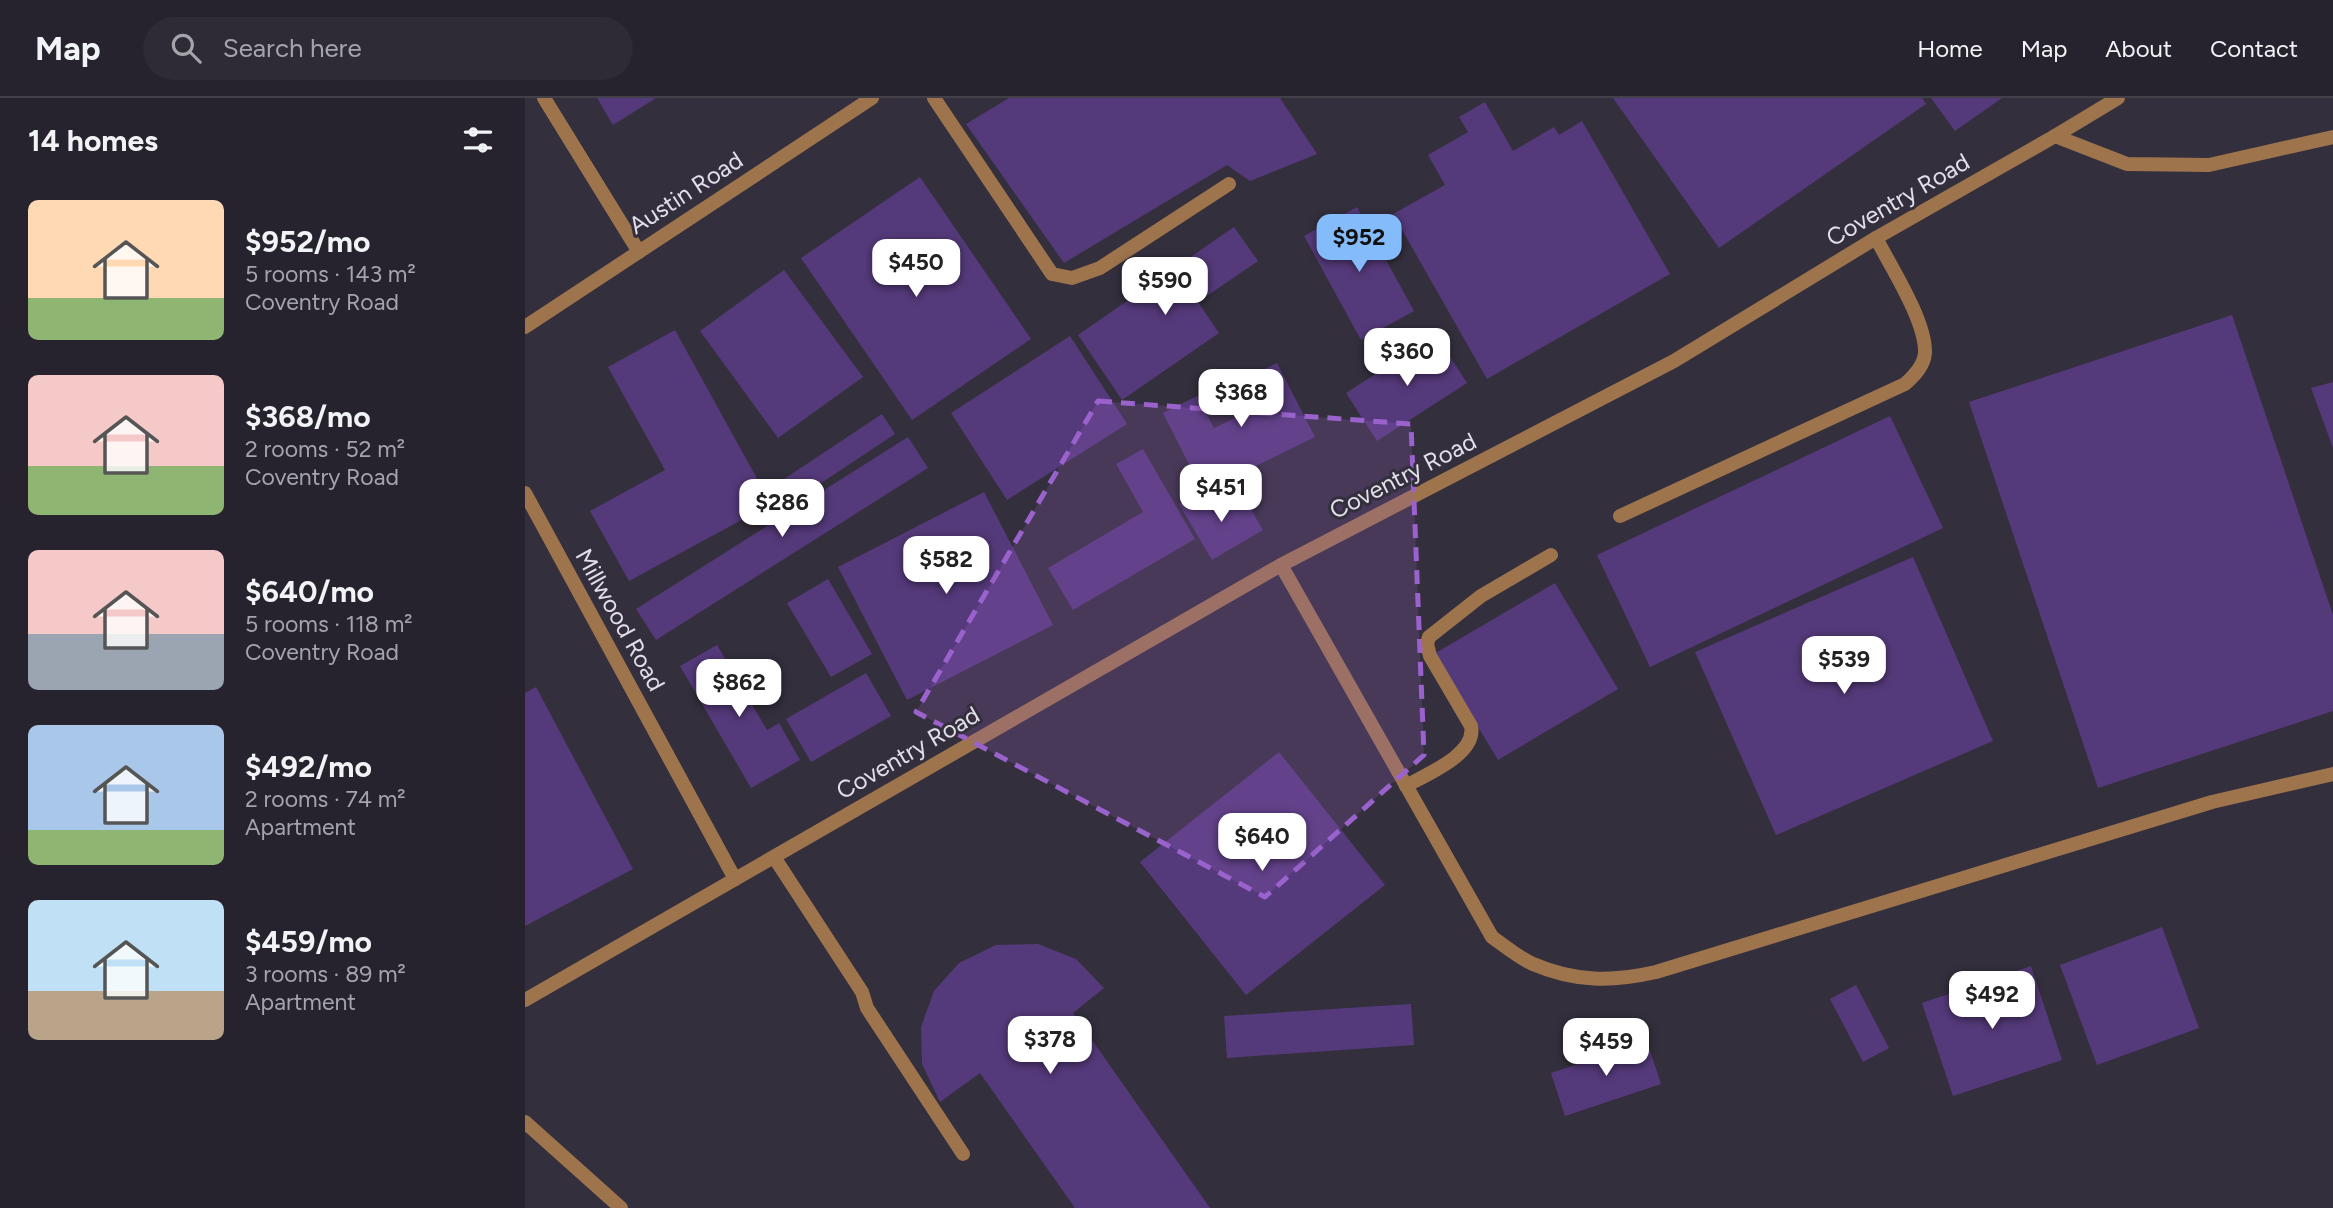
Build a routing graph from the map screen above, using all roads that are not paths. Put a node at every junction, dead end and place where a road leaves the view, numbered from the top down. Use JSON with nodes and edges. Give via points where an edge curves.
{"nodes":[{"id":1,"x":544,"y":98,"type":"edge"},
{"id":2,"x":872,"y":98,"type":"edge"},
{"id":3,"x":934,"y":98,"type":"edge"},
{"id":4,"x":2118,"y":98,"type":"edge"},
{"id":5,"x":2055,"y":136,"type":"junction"},
{"id":6,"x":2333,"y":137,"type":"edge"},
{"id":7,"x":1229,"y":184,"type":"dead end"},
{"id":8,"x":1876,"y":238,"type":"junction"},
{"id":9,"x":639,"y":252,"type":"junction"},
{"id":10,"x":525,"y":327,"type":"edge"},
{"id":11,"x":525,"y":493,"type":"edge"},
{"id":12,"x":1620,"y":516,"type":"dead end"},
{"id":13,"x":1551,"y":555,"type":"dead end"},
{"id":14,"x":1280,"y":565,"type":"junction"},
{"id":15,"x":2333,"y":774,"type":"edge"},
{"id":16,"x":1406,"y":786,"type":"junction"},
{"id":17,"x":774,"y":857,"type":"junction"},
{"id":18,"x":735,"y":879,"type":"junction"},
{"id":19,"x":525,"y":1000,"type":"edge"},
{"id":20,"x":525,"y":1122,"type":"edge"},
{"id":21,"x":963,"y":1154,"type":"dead end"},
{"id":22,"x":621,"y":1208,"type":"edge"}],
"edges":[{"from":1,"to":9,"type":"street"},
{"from":2,"to":9,"type":"street","name":"Austin Road"},
{"from":3,"to":7,"type":"street","via":[[1052,274],[1072,278],[1100,268]]},
{"from":4,"to":5,"type":"street","name":"Coventry Road"},
{"from":5,"to":6,"type":"street","via":[[2127,164],[2209,165]]},
{"from":5,"to":8,"type":"street","name":"Coventry Road"},
{"from":8,"to":12,"type":"street","via":[[1923,330],[1925,355],[1917,372],[1905,384]]},
{"from":8,"to":14,"type":"street","name":"Coventry Road","via":[[1674,361]]},
{"from":9,"to":10,"type":"street","name":"Austin Road"},
{"from":11,"to":18,"type":"street","name":"Millwood Road"},
{"from":13,"to":16,"type":"street","via":[[1481,596],[1429,637],[1430,656],[1473,735],[1457,756]]},
{"from":14,"to":16,"type":"street"},
{"from":14,"to":17,"type":"street","name":"Coventry Road"},
{"from":15,"to":16,"type":"street","via":[[2212,802],[1622,979],[1574,977],[1531,964],[1492,937]]},
{"from":17,"to":18,"type":"street","name":"Coventry Road"},
{"from":17,"to":21,"type":"street"},
{"from":18,"to":19,"type":"street","name":"Coventry Road"},
{"from":20,"to":22,"type":"street"}]}
